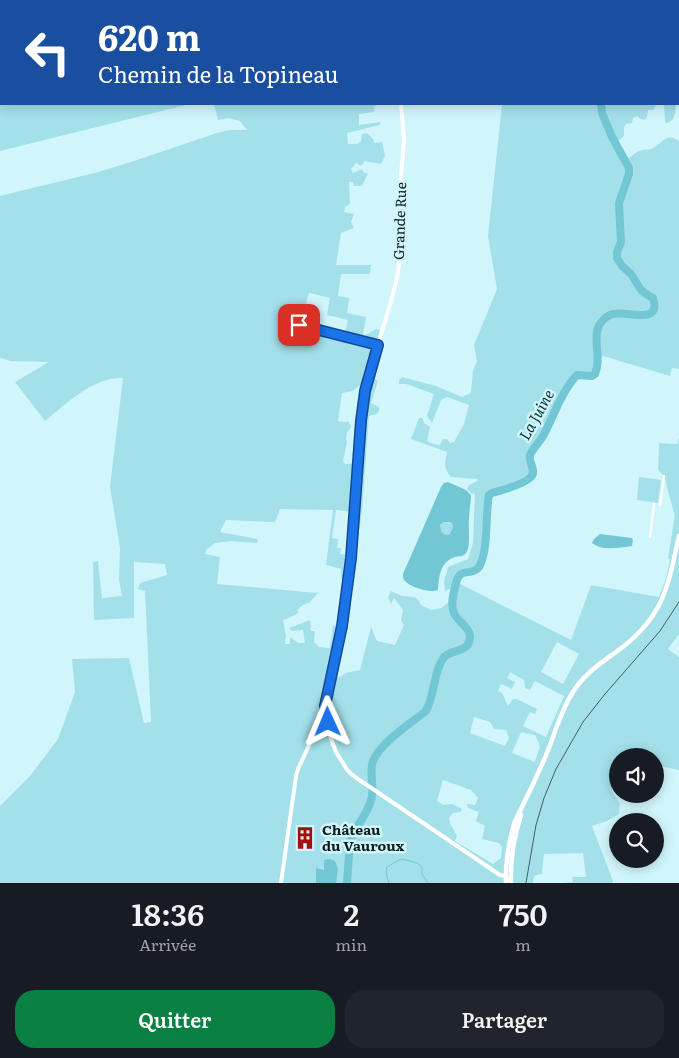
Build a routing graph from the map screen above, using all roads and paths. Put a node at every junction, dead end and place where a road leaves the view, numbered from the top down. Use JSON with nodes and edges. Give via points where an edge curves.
{"nodes":[{"id":1,"x":401,"y":105,"type":"edge"},
{"id":2,"x":299,"y":325,"type":"dead end"},
{"id":3,"x":378,"y":345,"type":"junction"},
{"id":4,"x":664,"y":476,"type":"dead end"},
{"id":5,"x":654,"y":504,"type":"dead end"},
{"id":6,"x":660,"y":505,"type":"dead end"},
{"id":7,"x":679,"y":536,"type":"edge"},
{"id":8,"x":650,"y":537,"type":"dead end"},
{"id":9,"x":325,"y":706,"type":"junction"},
{"id":10,"x":524,"y":804,"type":"junction"},
{"id":11,"x":505,"y":876,"type":"junction"},
{"id":12,"x":509,"y":882,"type":"edge"},
{"id":13,"x":281,"y":883,"type":"edge"}],
"edges":[{"from":1,"to":3,"type":"street","name":"Grande Rue","via":[[404,138],[399,201],[400,254],[397,278]]},
{"from":2,"to":3,"type":"street"},
{"from":3,"to":9,"type":"street","name":"Grande Rue","via":[[365,391],[347,596]]},
{"from":4,"to":6,"type":"street"},
{"from":5,"to":8,"type":"street"},
{"from":7,"to":10,"type":"main road","via":[[665,592],[652,618],[585,676],[573,692]]},
{"from":9,"to":11,"type":"street","via":[[330,736],[348,771]]},
{"from":9,"to":13,"type":"street","via":[[296,776]]},
{"from":10,"to":11,"type":"main road","via":[[511,832]]},
{"from":10,"to":12,"type":"main road","via":[[513,844]]},
{"from":11,"to":12,"type":"main road"}]}
